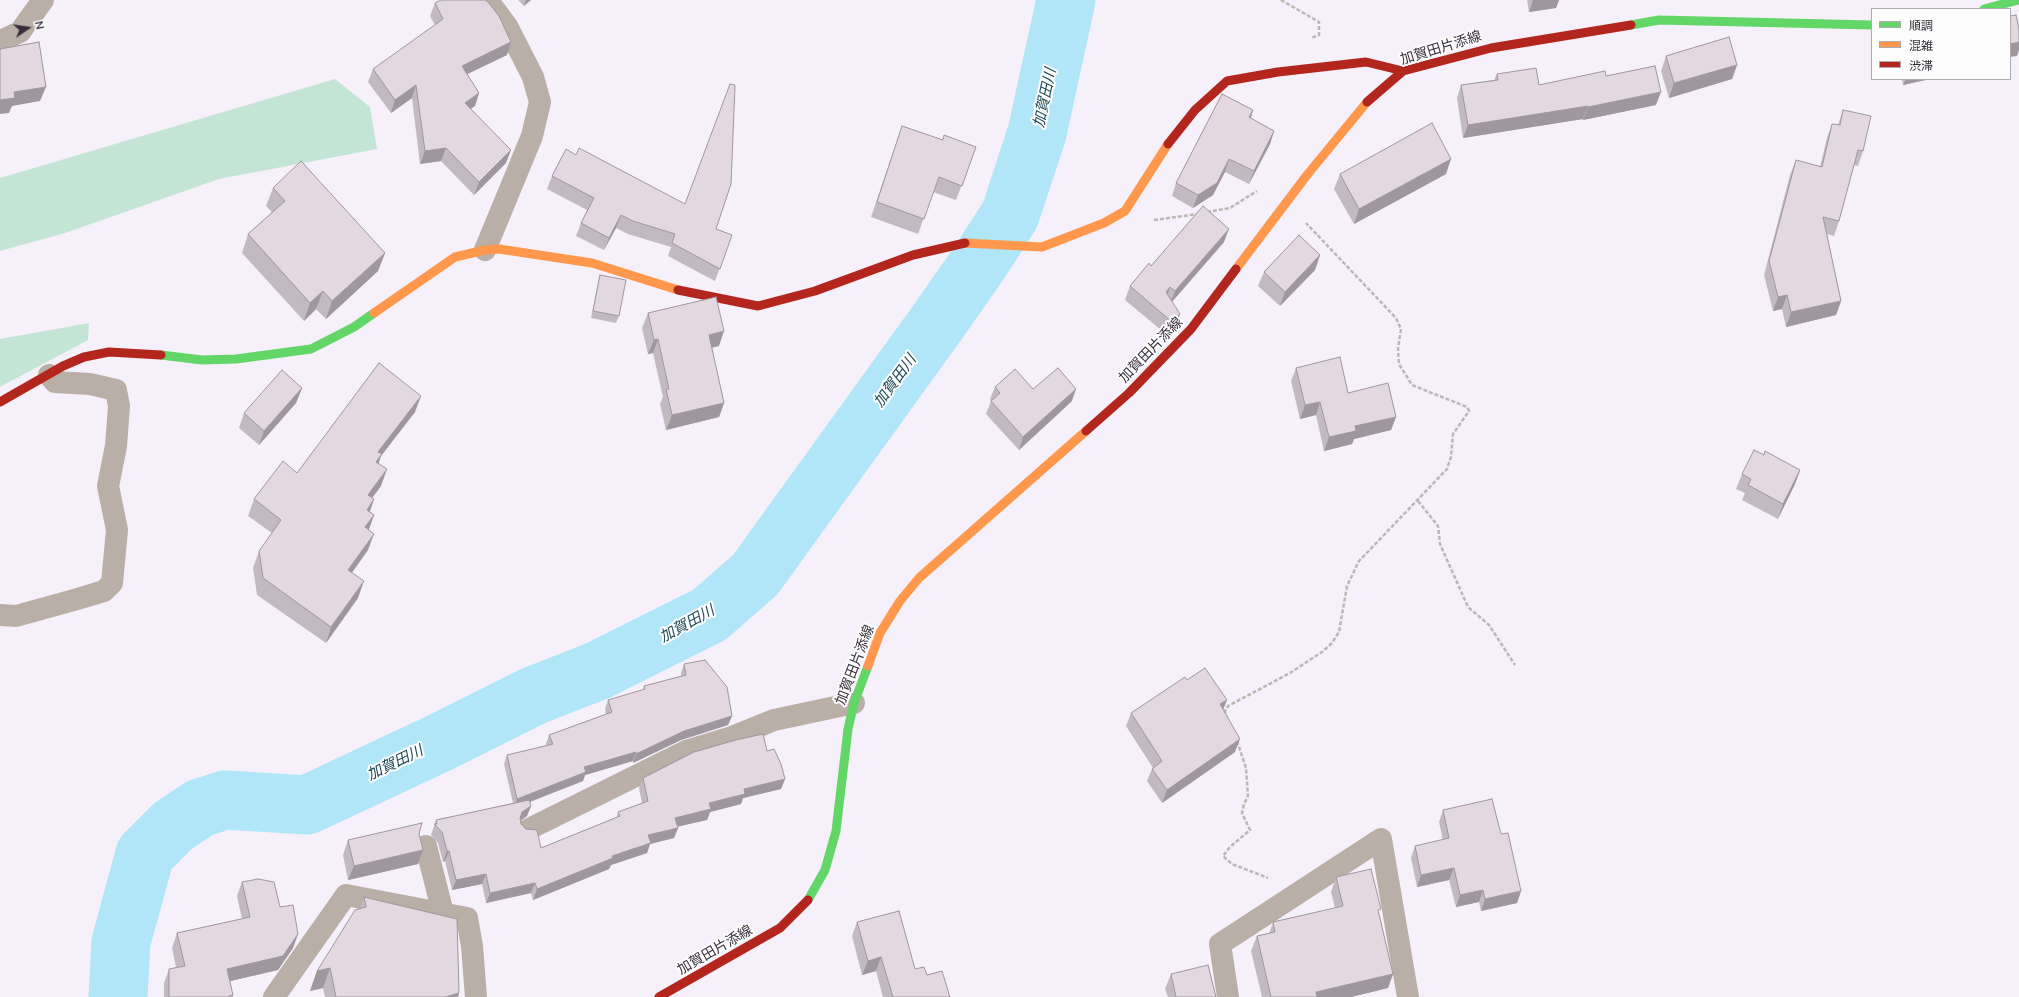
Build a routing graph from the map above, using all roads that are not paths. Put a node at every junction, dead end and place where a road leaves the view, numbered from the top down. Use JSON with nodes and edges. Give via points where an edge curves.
{"nodes":[{"id":1,"x":42,"y":0,"type":"edge"},
{"id":2,"x":483,"y":0,"type":"edge"},
{"id":3,"x":2018,"y":0,"type":"edge"},
{"id":4,"x":1988,"y":8,"type":"edge"},
{"id":5,"x":1871,"y":25,"type":"edge"},
{"id":6,"x":0,"y":41,"type":"edge"},
{"id":7,"x":1404,"y":71,"type":"junction"},
{"id":8,"x":485,"y":250,"type":"junction"},
{"id":9,"x":49,"y":375,"type":"junction"},
{"id":10,"x":0,"y":402,"type":"edge"},
{"id":11,"x":0,"y":615,"type":"edge"},
{"id":12,"x":854,"y":703,"type":"junction"},
{"id":13,"x":528,"y":829,"type":"edge"},
{"id":14,"x":426,"y":846,"type":"dead end"},
{"id":15,"x":443,"y":913,"type":"junction"},
{"id":16,"x":274,"y":997,"type":"edge"},
{"id":17,"x":476,"y":997,"type":"edge"},
{"id":18,"x":659,"y":997,"type":"edge"},
{"id":19,"x":1228,"y":997,"type":"edge"},
{"id":20,"x":1408,"y":997,"type":"edge"}],
"edges":[{"from":1,"to":6,"type":"street","via":[[20,32]]},
{"from":2,"to":8,"type":"street","via":[[492,6],[507,26],[534,77],[540,102],[532,136]]},
{"from":3,"to":4,"type":"main road"},
{"from":5,"to":7,"type":"main road","name":"加賀田片添線","via":[[1659,20],[1491,48]]},
{"from":7,"to":8,"type":"main road","via":[[1366,62],[1278,72],[1227,81],[1195,110],[1165,148],[1125,212],[1104,223],[1042,247],[962,243],[884,264],[815,291],[758,306],[680,290],[592,263],[499,249]]},
{"from":7,"to":12,"type":"main road","name":"加賀田片添線","via":[[1367,102],[1191,329],[1129,393],[919,578],[900,601],[880,633]]},
{"from":8,"to":9,"type":"main road","via":[[455,257],[354,327],[311,349],[236,359],[202,360],[110,352],[84,357]]},
{"from":9,"to":10,"type":"main road"},
{"from":9,"to":11,"type":"street","via":[[55,382],[90,384],[116,390],[119,406],[116,446],[108,486],[117,530],[112,582],[104,591],[74,600],[16,616]]},
{"from":12,"to":13,"type":"street","via":[[774,720],[732,737],[686,751]]},
{"from":12,"to":18,"type":"main road","name":"加賀田片添線","via":[[848,729],[836,831],[825,870],[806,903],[780,928]]},
{"from":14,"to":15,"type":"street"},
{"from":15,"to":16,"type":"street","via":[[346,894]]},
{"from":15,"to":17,"type":"street","via":[[467,918]]},
{"from":19,"to":20,"type":"street","via":[[1220,944],[1381,839]]}]}
